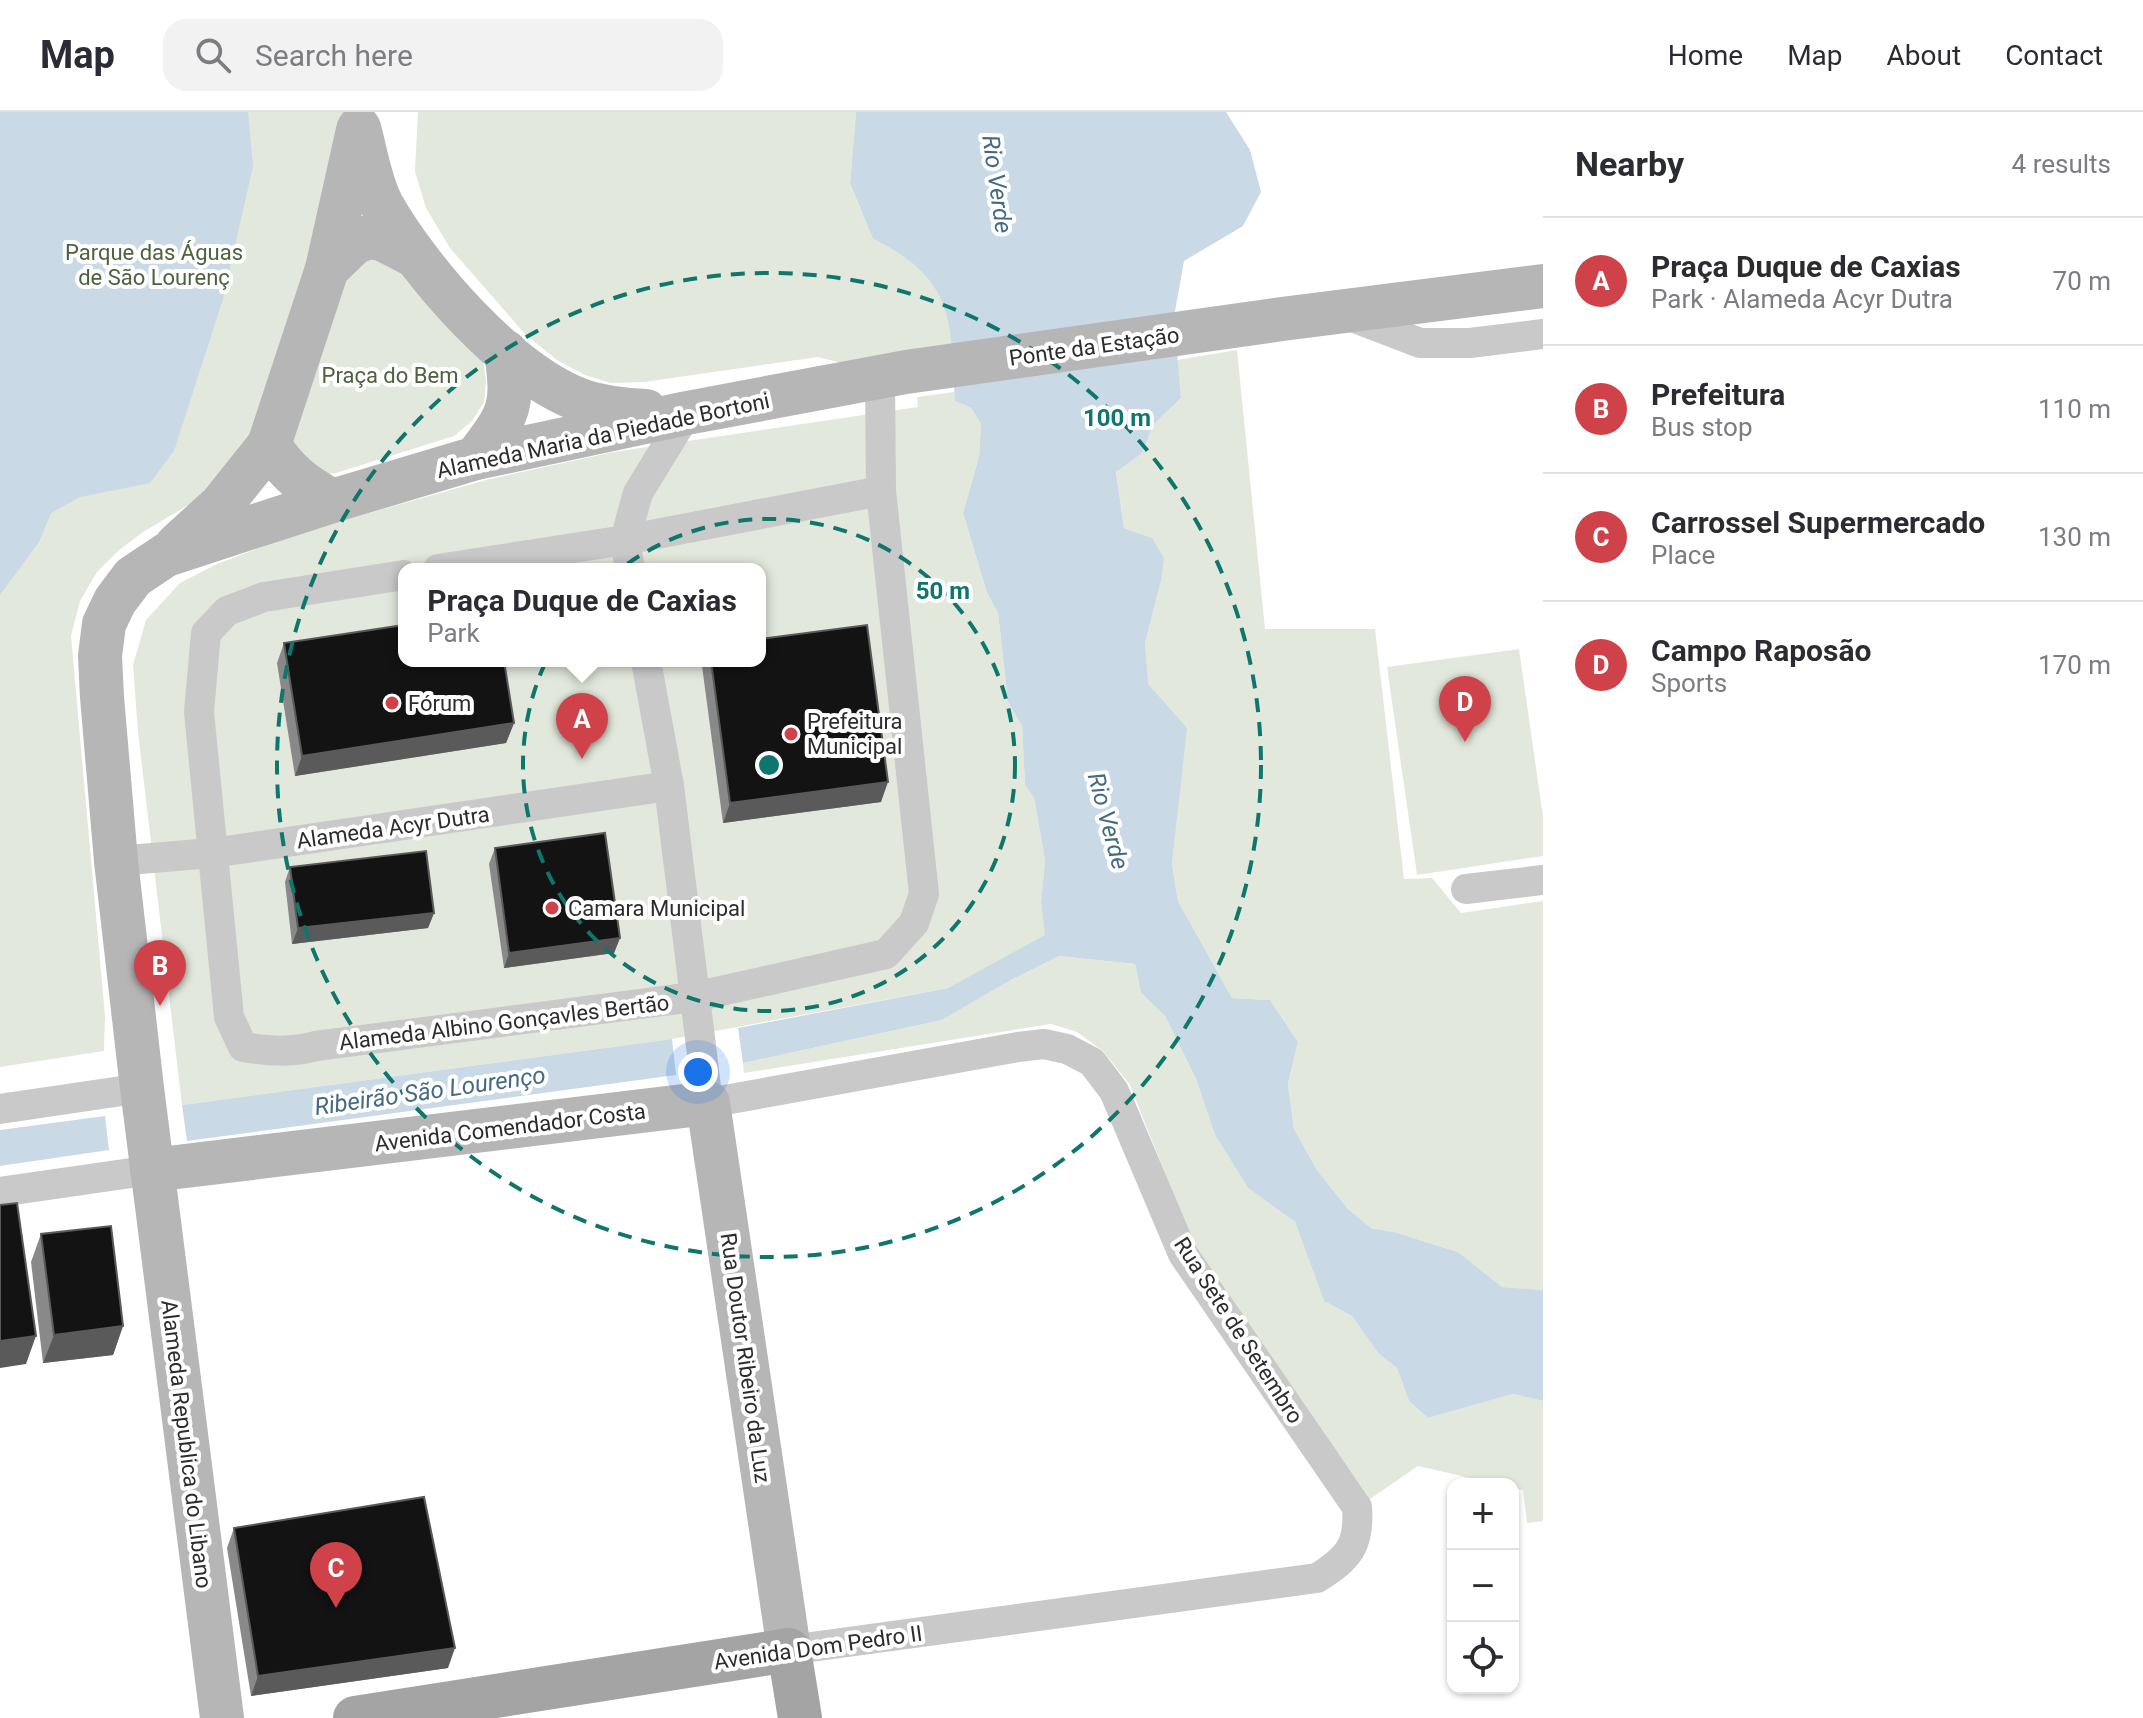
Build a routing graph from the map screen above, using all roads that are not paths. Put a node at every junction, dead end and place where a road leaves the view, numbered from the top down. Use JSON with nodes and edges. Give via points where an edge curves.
{"nodes":[{"id":1,"x":359,"y":120,"type":"edge"},
{"id":2,"x":415,"y":256,"type":"junction"},
{"id":3,"x":327,"y":269,"type":"junction"},
{"id":4,"x":1543,"y":286,"type":"edge"},
{"id":5,"x":1340,"y":312,"type":"junction"},
{"id":6,"x":1543,"y":334,"type":"edge"},
{"id":7,"x":506,"y":352,"type":"junction"},
{"id":8,"x":893,"y":375,"type":"junction"},
{"id":9,"x":687,"y":413,"type":"junction"},
{"id":10,"x":269,"y":445,"type":"junction"},
{"id":11,"x":476,"y":458,"type":"junction"},
{"id":12,"x":881,"y":491,"type":"junction"},
{"id":13,"x":332,"y":501,"type":"junction"},
{"id":14,"x":627,"y":554,"type":"edge"},
{"id":15,"x":166,"y":555,"type":"junction"},
{"id":16,"x":514,"y":563,"type":"edge"},
{"id":17,"x":398,"y":576,"type":"edge"},
{"id":18,"x":647,"y":667,"type":"edge"},
{"id":19,"x":669,"y":786,"type":"junction"},
{"id":20,"x":212,"y":853,"type":"junction"},
{"id":21,"x":116,"y":861,"type":"junction"},
{"id":22,"x":1543,"y":880,"type":"edge"},
{"id":23,"x":1466,"y":889,"type":"dead end"},
{"id":24,"x":694,"y":997,"type":"junction"},
{"id":25,"x":1018,"y":1047,"type":"joint"},
{"id":26,"x":142,"y":1088,"type":"junction"},
{"id":27,"x":708,"y":1103,"type":"junction"},
{"id":28,"x":0,"y":1109,"type":"edge"},
{"id":29,"x":152,"y":1170,"type":"junction"},
{"id":30,"x":0,"y":1192,"type":"edge"},
{"id":31,"x":1282,"y":1583,"type":"joint"},
{"id":32,"x":789,"y":1650,"type":"junction"},
{"id":33,"x":222,"y":1718,"type":"edge"},
{"id":34,"x":355,"y":1718,"type":"edge"},
{"id":35,"x":800,"y":1718,"type":"edge"}],
"edges":[{"from":1,"to":2,"type":"main road","via":[[381,202]]},
{"from":1,"to":3,"type":"main road"},
{"from":2,"to":3,"type":"main road","via":[[368,237]]},
{"from":2,"to":7,"type":"main road"},
{"from":3,"to":10,"type":"main road"},
{"from":4,"to":5,"type":"main road","name":"Ponte da Estação"},
{"from":5,"to":6,"type":"street","via":[[1420,343]]},
{"from":5,"to":8,"type":"main road","name":"Ponte da Estação"},
{"from":7,"to":9,"type":"main road","via":[[528,372],[586,402]]},
{"from":7,"to":11,"type":"main road","via":[[511,389],[506,415]]},
{"from":8,"to":9,"type":"main road","name":"Alameda Maria da Piedade Bortoni"},
{"from":8,"to":12,"type":"street"},
{"from":9,"to":11,"type":"main road","name":"Alameda Maria da Piedade Bortoni"},
{"from":9,"to":14,"type":"street","via":[[638,493]]},
{"from":10,"to":13,"type":"main road","via":[[301,483]]},
{"from":10,"to":15,"type":"main road","via":[[221,505]]},
{"from":11,"to":13,"type":"main road","name":"Alameda Maria da Piedade Bortoni"},
{"from":12,"to":14,"type":"street"},
{"from":12,"to":24,"type":"street","name":"Alameda Albino Gonçavles Bertão","via":[[924,894],[914,923],[886,954]]},
{"from":13,"to":15,"type":"main road","name":"Alameda Maria da Piedade Bortoni"},
{"from":14,"to":16,"type":"street"},
{"from":15,"to":21,"type":"main road","name":"Alameda Republica do Libano","via":[[133,577],[104,624],[102,697]]},
{"from":17,"to":20,"type":"street","via":[[264,597],[227,611],[206,633],[199,712]]},
{"from":18,"to":19,"type":"street","name":"Rua Doutor Ribeiro da Luz"},
{"from":19,"to":20,"type":"street","name":"Alameda Acyr Dutra"},
{"from":19,"to":24,"type":"street","name":"Rua Doutor Ribeiro da Luz"},
{"from":20,"to":21,"type":"street","name":"Alameda Acyr Dutra"},
{"from":20,"to":24,"type":"street","name":"Alameda Albino Gonçavles Bertão","via":[[229,1017],[243,1047],[296,1051]]},
{"from":21,"to":26,"type":"main road","name":"Alameda Republica do Libano"},
{"from":22,"to":23,"type":"street"},
{"from":24,"to":27,"type":"street","name":"Rua Doutor Ribeiro da Luz"},
{"from":25,"to":27,"type":"street","name":"Avenida Comendador Costa"},
{"from":25,"to":31,"type":"street","name":"Rua Sete de Setembro","via":[[1044,1044],[1067,1049],[1092,1062],[1114,1091],[1183,1254],[1357,1507],[1359,1530],[1339,1564],[1317,1578]]},
{"from":26,"to":28,"type":"street"},
{"from":26,"to":29,"type":"main road","name":"Alameda Republica do Libano"},
{"from":27,"to":29,"type":"main road","name":"Avenida Comendador Costa"},
{"from":27,"to":32,"type":"main road","name":"Rua Doutor Ribeiro da Luz"},
{"from":29,"to":30,"type":"street","name":"Avenida Comendador Costa"},
{"from":29,"to":33,"type":"main road","name":"Alameda Republica do Libano"},
{"from":31,"to":32,"type":"street","name":"Avenida Dom Pedro II"},
{"from":32,"to":34,"type":"main road","name":"Avenida Dom Pedro II"},
{"from":32,"to":35,"type":"main road","name":"Rua Doutor Ribeiro da Luz"}]}
